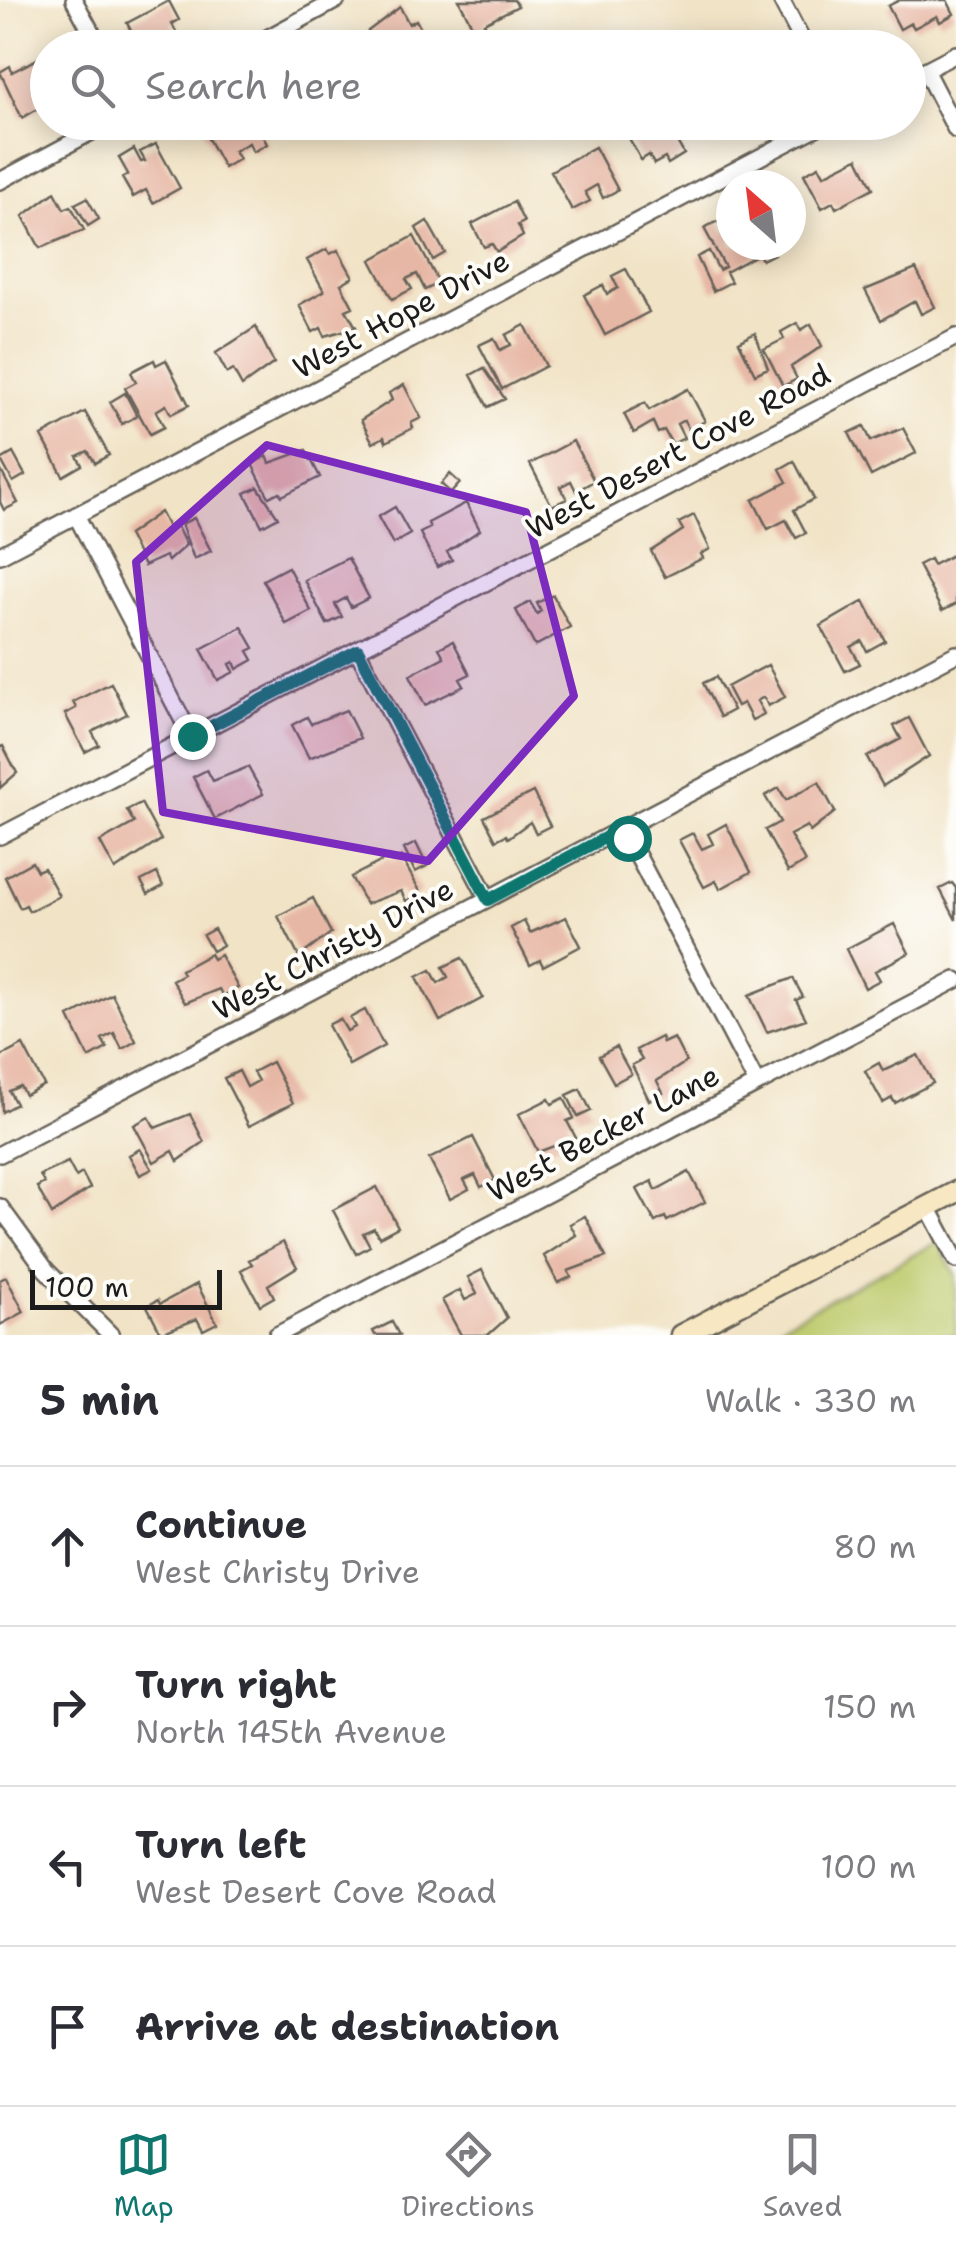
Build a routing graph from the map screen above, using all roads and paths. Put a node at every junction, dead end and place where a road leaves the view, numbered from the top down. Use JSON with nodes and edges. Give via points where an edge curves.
{"nodes":[{"id":1,"x":74,"y":0,"type":"edge"},
{"id":2,"x":337,"y":0,"type":"edge"},
{"id":3,"x":781,"y":0,"type":"edge"},
{"id":4,"x":90,"y":30,"type":"edge"},
{"id":5,"x":282,"y":30,"type":"edge"},
{"id":6,"x":797,"y":30,"type":"edge"},
{"id":7,"x":956,"y":54,"type":"edge"},
{"id":8,"x":926,"y":69,"type":"edge"},
{"id":9,"x":926,"y":72,"type":"edge"},
{"id":10,"x":956,"y":130,"type":"edge"},
{"id":11,"x":77,"y":140,"type":"edge"},
{"id":12,"x":793,"y":140,"type":"edge"},
{"id":13,"x":0,"y":182,"type":"edge"},
{"id":14,"x":956,"y":337,"type":"edge"},
{"id":15,"x":76,"y":515,"type":"junction"},
{"id":16,"x":0,"y":555,"type":"edge"},
{"id":17,"x":358,"y":650,"type":"junction"},
{"id":18,"x":956,"y":654,"type":"edge"},
{"id":19,"x":192,"y":736,"type":"junction"},
{"id":20,"x":623,"y":828,"type":"junction"},
{"id":21,"x":0,"y":836,"type":"edge"},
{"id":22,"x":488,"y":900,"type":"junction"},
{"id":23,"x":956,"y":980,"type":"edge"},
{"id":24,"x":758,"y":1084,"type":"junction"},
{"id":25,"x":0,"y":1154,"type":"edge"},
{"id":26,"x":956,"y":1192,"type":"edge"},
{"id":27,"x":0,"y":1207,"type":"edge"},
{"id":28,"x":928,"y":1207,"type":"junction"},
{"id":29,"x":956,"y":1260,"type":"edge"},
{"id":30,"x":111,"y":1335,"type":"edge"},
{"id":31,"x":277,"y":1335,"type":"edge"},
{"id":32,"x":681,"y":1335,"type":"edge"}],
"edges":[{"from":1,"to":4,"type":"street"},
{"from":2,"to":5,"type":"street"},
{"from":3,"to":6,"type":"street"},
{"from":7,"to":8,"type":"street"},
{"from":9,"to":10,"type":"street"},
{"from":11,"to":13,"type":"street"},
{"from":12,"to":15,"type":"street","name":"West Hope Drive"},
{"from":14,"to":17,"type":"street","name":"West Desert Cove Road"},
{"from":15,"to":16,"type":"street","name":"West Hope Drive"},
{"from":15,"to":19,"type":"street"},
{"from":17,"to":19,"type":"street","name":"West Desert Cove Road"},
{"from":17,"to":22,"type":"street"},
{"from":18,"to":20,"type":"street","name":"West Christy Drive"},
{"from":19,"to":21,"type":"street","name":"West Desert Cove Road"},
{"from":20,"to":22,"type":"street","name":"West Christy Drive"},
{"from":20,"to":24,"type":"street"},
{"from":22,"to":25,"type":"street","name":"West Christy Drive"},
{"from":23,"to":24,"type":"street","name":"West Becker Lane"},
{"from":24,"to":31,"type":"street","name":"West Becker Lane"},
{"from":26,"to":28,"type":"main road"},
{"from":27,"to":30,"type":"street","via":[[46,1270]]},
{"from":28,"to":29,"type":"street"},
{"from":28,"to":32,"type":"main road"}]}
